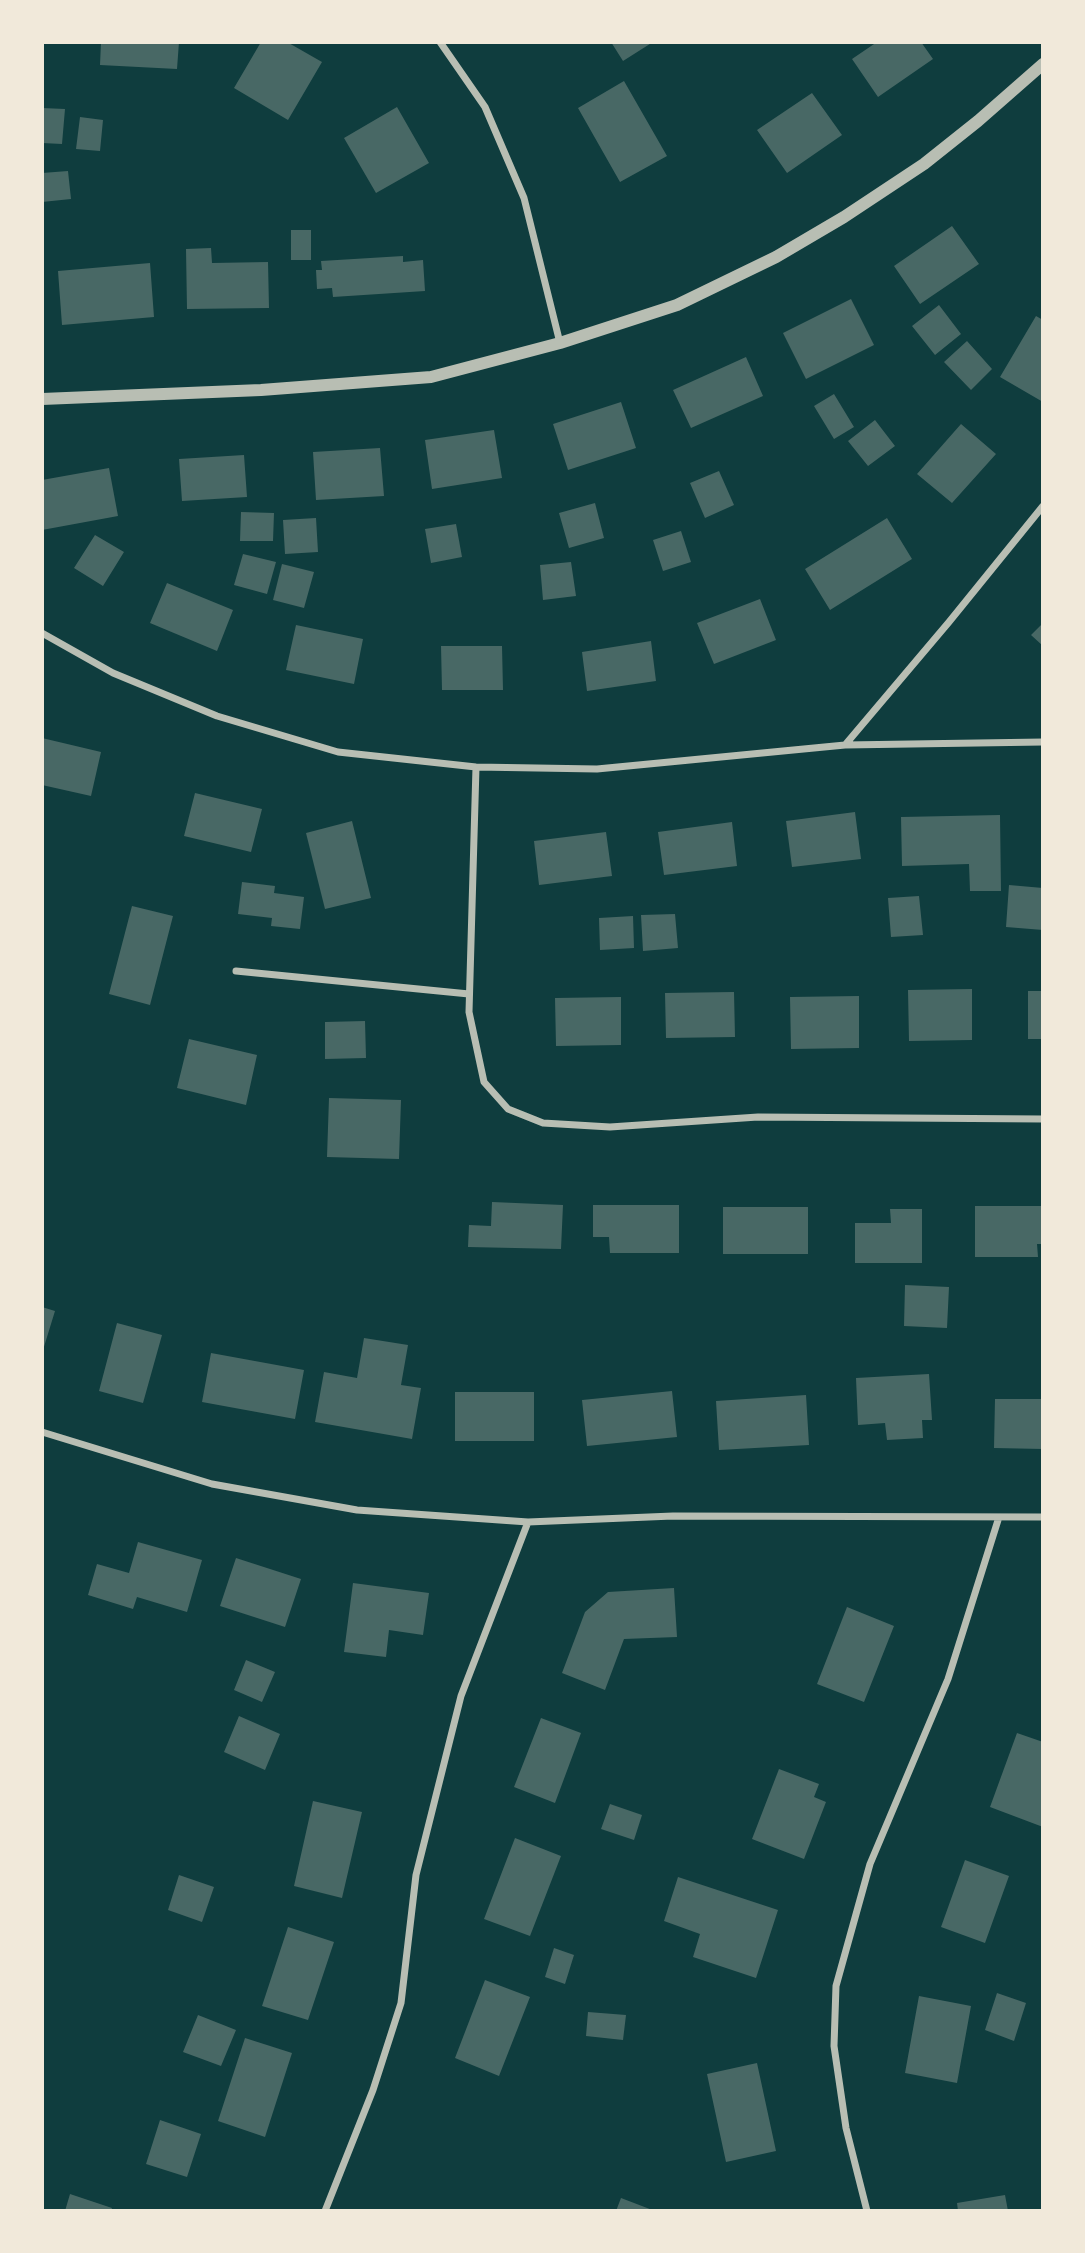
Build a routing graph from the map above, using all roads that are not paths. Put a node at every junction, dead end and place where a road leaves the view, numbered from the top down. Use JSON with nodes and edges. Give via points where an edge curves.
{"nodes":[{"id":1,"x":440,"y":42,"type":"edge"},
{"id":2,"x":1043,"y":64,"type":"edge"},
{"id":3,"x":560,"y":343,"type":"junction"},
{"id":4,"x":42,"y":400,"type":"edge"},
{"id":5,"x":1043,"y":506,"type":"edge"},
{"id":6,"x":42,"y":633,"type":"edge"},
{"id":7,"x":1043,"y":742,"type":"edge"},
{"id":8,"x":845,"y":745,"type":"junction"},
{"id":9,"x":476,"y":767,"type":"junction"},
{"id":10,"x":236,"y":971,"type":"dead end"},
{"id":11,"x":469,"y":994,"type":"junction"},
{"id":12,"x":1043,"y":1119,"type":"edge"},
{"id":13,"x":42,"y":1432,"type":"edge"},
{"id":14,"x":999,"y":1517,"type":"junction"},
{"id":15,"x":1043,"y":1517,"type":"edge"},
{"id":16,"x":528,"y":1522,"type":"junction"},
{"id":17,"x":325,"y":2211,"type":"edge"},
{"id":18,"x":867,"y":2211,"type":"edge"}],
"edges":[{"from":1,"to":3,"type":"street","via":[[485,107],[524,198]]},
{"from":2,"to":3,"type":"street","via":[[923,164],[776,257],[677,305]]},
{"from":3,"to":4,"type":"street","via":[[431,377]]},
{"from":5,"to":8,"type":"street"},
{"from":6,"to":9,"type":"street","via":[[113,673],[217,716],[338,752]]},
{"from":7,"to":8,"type":"street"},
{"from":8,"to":9,"type":"street","via":[[597,769]]},
{"from":9,"to":11,"type":"street"},
{"from":10,"to":11,"type":"street"},
{"from":11,"to":12,"type":"street","via":[[484,1083],[508,1109],[543,1123],[610,1126],[758,1118]]},
{"from":13,"to":16,"type":"street","via":[[212,1484],[357,1510]]},
{"from":14,"to":15,"type":"street"},
{"from":14,"to":16,"type":"street"},
{"from":14,"to":18,"type":"street","via":[[948,1679],[870,1864],[836,1986],[834,2046],[846,2128]]},
{"from":16,"to":17,"type":"street","via":[[461,1696],[416,1875],[401,2003],[373,2090]]}]}
